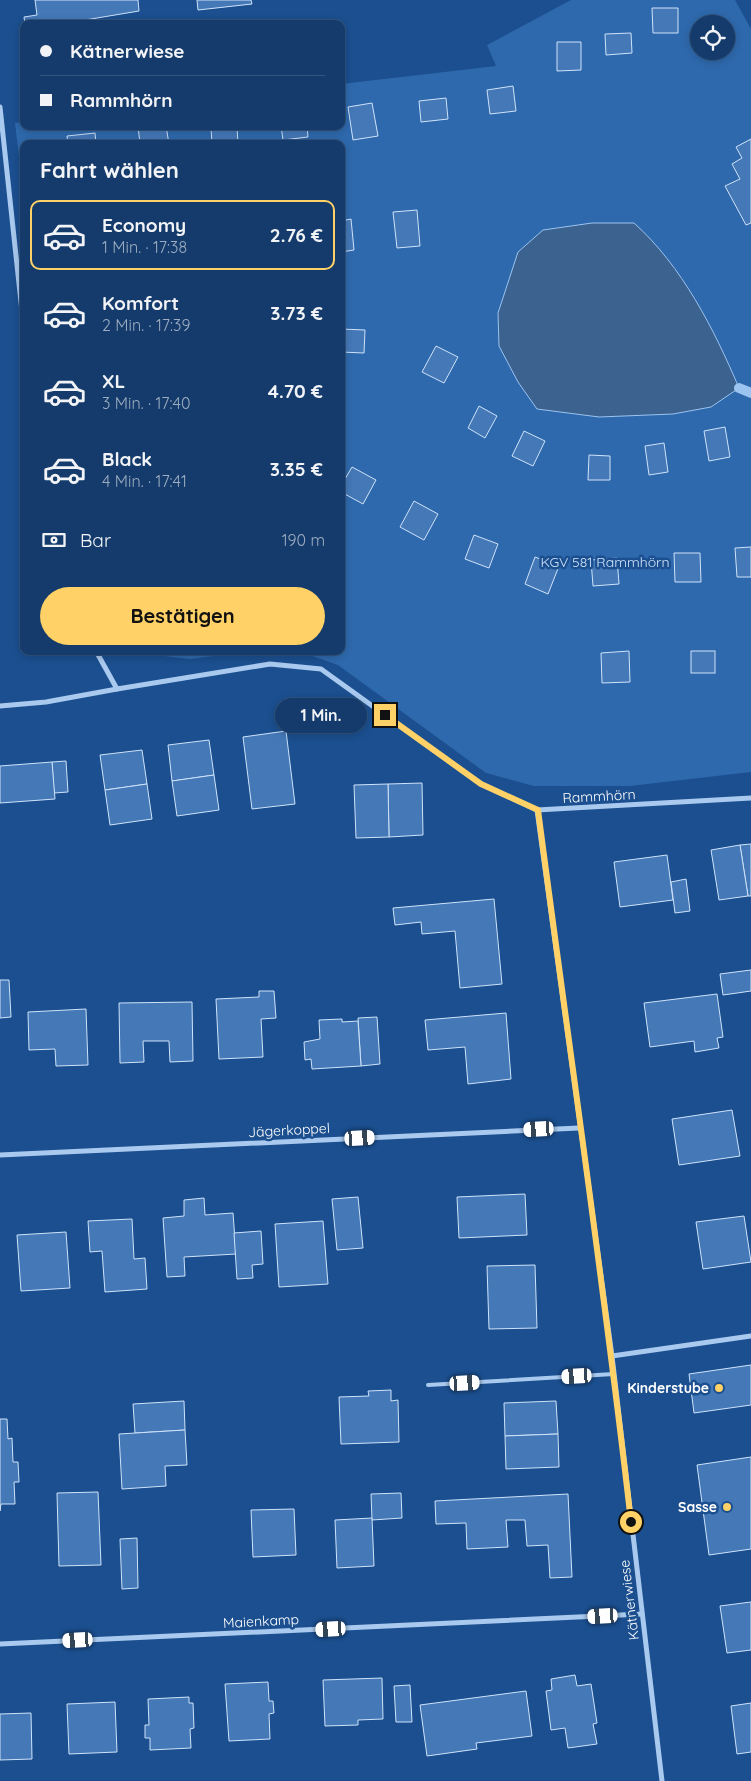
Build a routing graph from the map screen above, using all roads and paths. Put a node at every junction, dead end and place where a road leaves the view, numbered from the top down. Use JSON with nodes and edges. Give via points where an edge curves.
{"nodes":[{"id":1,"x":0,"y":106,"type":"edge"},
{"id":2,"x":20,"y":293,"type":"edge"},
{"id":3,"x":98,"y":655,"type":"edge"},
{"id":4,"x":117,"y":690,"type":"junction"},
{"id":5,"x":0,"y":706,"type":"edge"},
{"id":6,"x":751,"y":798,"type":"edge"},
{"id":7,"x":538,"y":810,"type":"junction"},
{"id":8,"x":579,"y":1128,"type":"junction"},
{"id":9,"x":0,"y":1155,"type":"edge"},
{"id":10,"x":751,"y":1336,"type":"edge"},
{"id":11,"x":612,"y":1356,"type":"junction"},
{"id":12,"x":614,"y":1374,"type":"junction"},
{"id":13,"x":428,"y":1385,"type":"dead end"},
{"id":14,"x":642,"y":1614,"type":"junction"},
{"id":15,"x":0,"y":1644,"type":"edge"},
{"id":16,"x":662,"y":1781,"type":"edge"}],
"edges":[{"from":1,"to":2,"type":"street"},
{"from":3,"to":4,"type":"street"},
{"from":4,"to":5,"type":"street","name":"Rammhörn"},
{"from":4,"to":7,"type":"street","name":"Rammhörn","via":[[270,664],[321,668],[481,784]]},
{"from":6,"to":7,"type":"street","name":"Rammhörn"},
{"from":7,"to":8,"type":"street","name":"Kätnerwiese"},
{"from":8,"to":9,"type":"street","name":"Jägerkoppel"},
{"from":8,"to":11,"type":"street","name":"Kätnerwiese"},
{"from":10,"to":11,"type":"street"},
{"from":11,"to":12,"type":"street","name":"Kätnerwiese"},
{"from":12,"to":13,"type":"lane"},
{"from":12,"to":14,"type":"street","name":"Kätnerwiese"},
{"from":14,"to":15,"type":"street","name":"Maienkamp"},
{"from":14,"to":16,"type":"street","name":"Kätnerwiese"}]}
